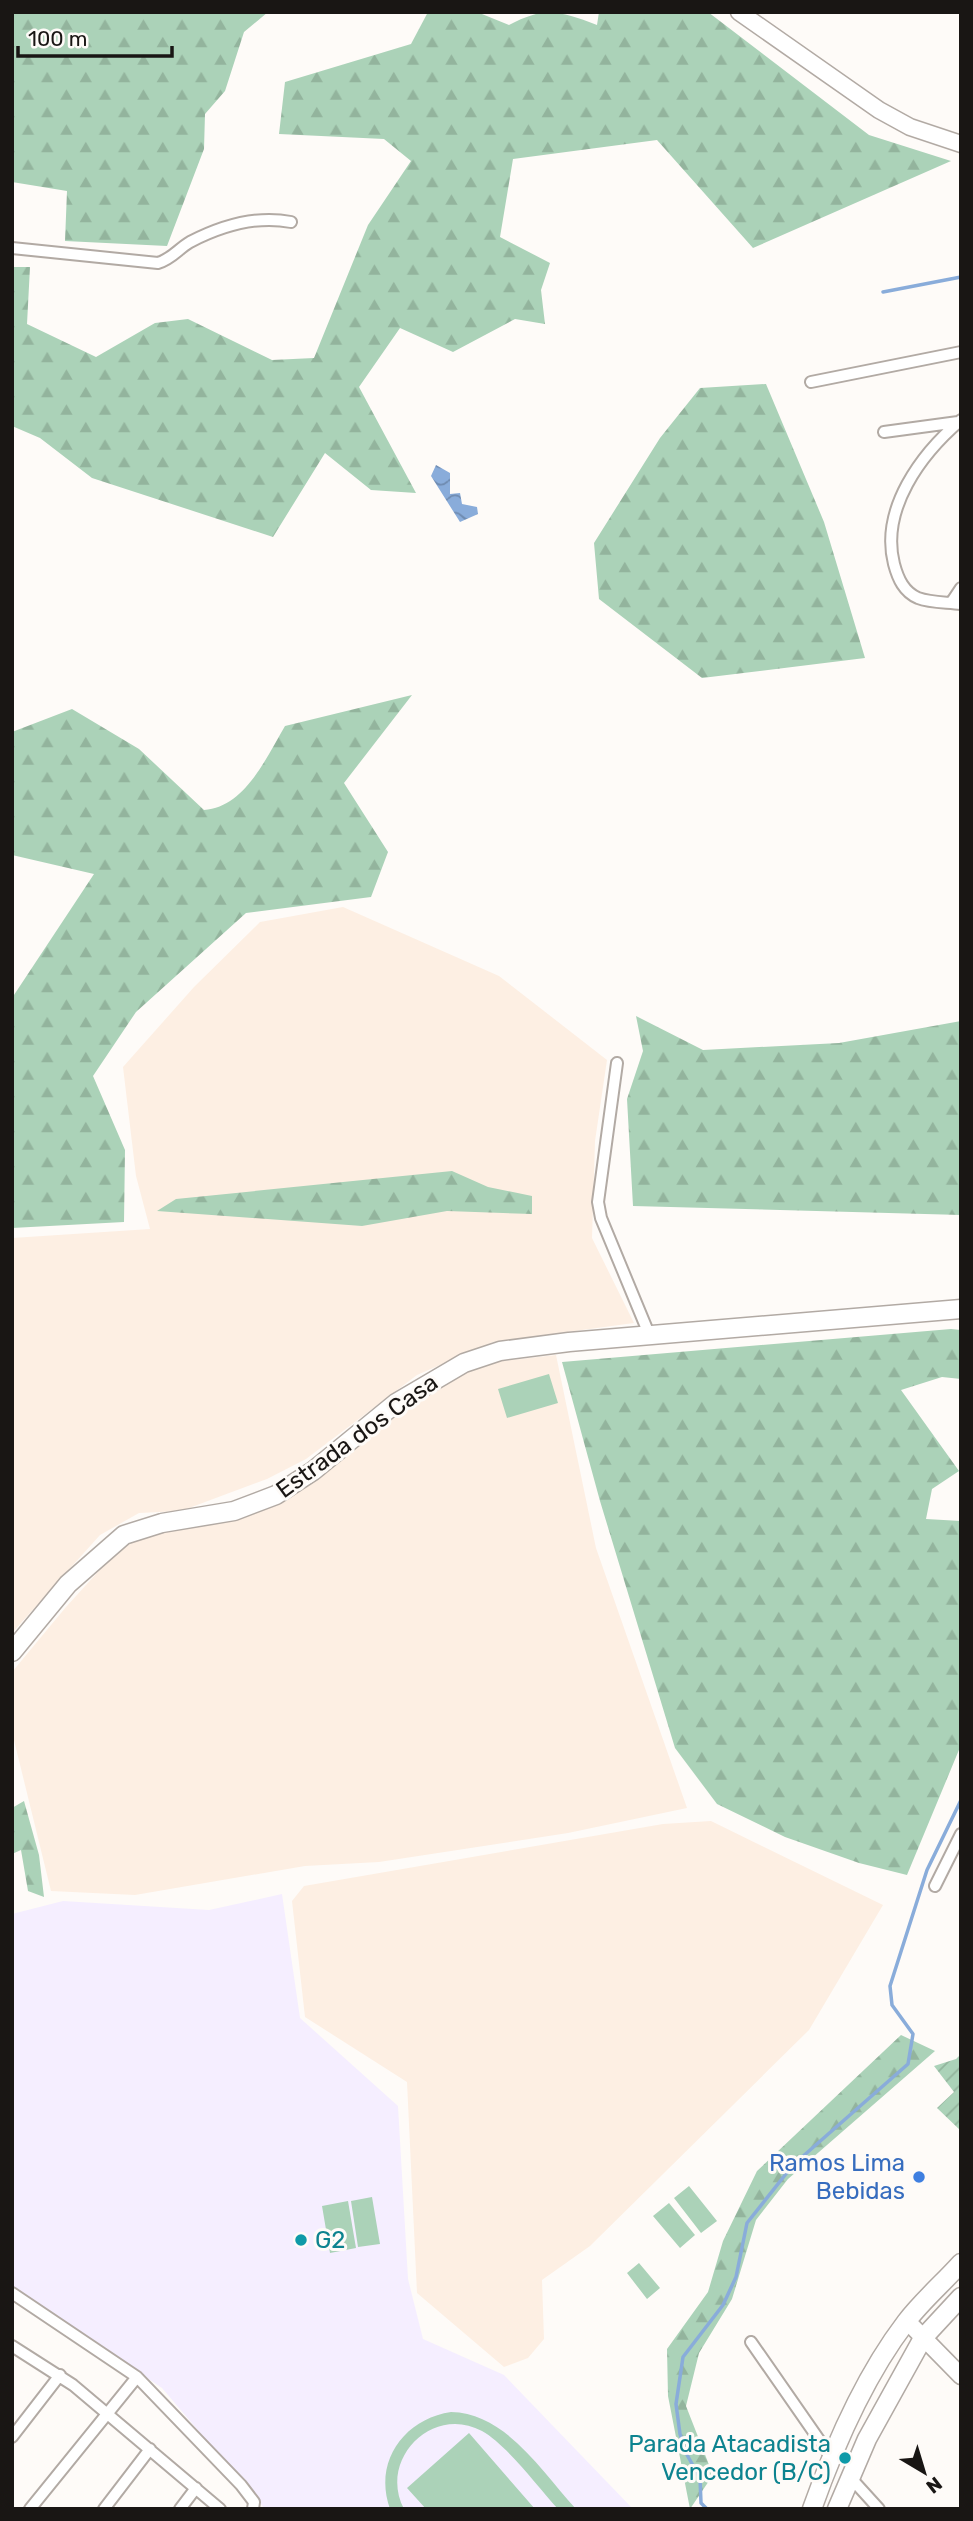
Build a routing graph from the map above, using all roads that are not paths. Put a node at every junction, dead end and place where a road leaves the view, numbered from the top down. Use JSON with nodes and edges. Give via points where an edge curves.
{"nodes":[{"id":1,"x":739,"y":12,"type":"edge"},
{"id":2,"x":961,"y":144,"type":"edge"},
{"id":3,"x":291,"y":222,"type":"dead end"},
{"id":4,"x":12,"y":248,"type":"edge"},
{"id":5,"x":961,"y":352,"type":"edge"},
{"id":6,"x":811,"y":382,"type":"dead end"},
{"id":7,"x":959,"y":421,"type":"edge"},
{"id":8,"x":884,"y":432,"type":"dead end"},
{"id":9,"x":961,"y":588,"type":"edge"},
{"id":10,"x":956,"y":603,"type":"edge"},
{"id":11,"x":617,"y":1063,"type":"dead end"},
{"id":12,"x":961,"y":1309,"type":"edge"},
{"id":13,"x":649,"y":1334,"type":"junction"},
{"id":14,"x":12,"y":1652,"type":"edge"},
{"id":15,"x":961,"y":1834,"type":"edge"},
{"id":16,"x":948,"y":1860,"type":"junction"},
{"id":17,"x":961,"y":1866,"type":"edge"},
{"id":18,"x":935,"y":1886,"type":"dead end"},
{"id":19,"x":961,"y":2263,"type":"edge"},
{"id":20,"x":12,"y":2293,"type":"edge"},
{"id":21,"x":961,"y":2297,"type":"edge"},
{"id":22,"x":907,"y":2321,"type":"junction"},
{"id":23,"x":923,"y":2338,"type":"junction"},
{"id":24,"x":751,"y":2342,"type":"dead end"},
{"id":25,"x":12,"y":2346,"type":"edge"},
{"id":26,"x":60,"y":2375,"type":"junction"},
{"id":27,"x":961,"y":2376,"type":"edge"},
{"id":28,"x":137,"y":2377,"type":"junction"},
{"id":29,"x":108,"y":2414,"type":"junction"},
{"id":30,"x":12,"y":2437,"type":"edge"},
{"id":31,"x":150,"y":2449,"type":"junction"},
{"id":32,"x":831,"y":2457,"type":"junction"},
{"id":33,"x":849,"y":2476,"type":"junction"},
{"id":34,"x":196,"y":2488,"type":"junction"},
{"id":35,"x":30,"y":2509,"type":"edge"},
{"id":36,"x":103,"y":2509,"type":"edge"},
{"id":37,"x":180,"y":2509,"type":"edge"},
{"id":38,"x":220,"y":2509,"type":"edge"},
{"id":39,"x":253,"y":2509,"type":"edge"},
{"id":40,"x":812,"y":2509,"type":"edge"},
{"id":41,"x":837,"y":2509,"type":"edge"},
{"id":42,"x":879,"y":2509,"type":"edge"}],
"edges":[{"from":1,"to":2,"type":"street","via":[[879,110],[910,127]]},
{"from":3,"to":4,"type":"street","via":[[259,219],[216,230],[158,263]]},
{"from":5,"to":6,"type":"street"},
{"from":7,"to":8,"type":"street"},
{"from":7,"to":10,"type":"street","via":[[904,489],[891,539],[897,576],[909,593],[926,601]]},
{"from":9,"to":10,"type":"street"},
{"from":11,"to":13,"type":"street","via":[[598,1202]]},
{"from":12,"to":13,"type":"main road","name":"Estrada dos Casa"},
{"from":13,"to":14,"type":"main road","name":"Estrada dos Casa","via":[[500,1351],[437,1376],[276,1495],[212,1517],[162,1523],[124,1535],[68,1584]]},
{"from":15,"to":16,"type":"street"},
{"from":16,"to":17,"type":"street"},
{"from":16,"to":18,"type":"street"},
{"from":19,"to":22,"type":"main road"},
{"from":20,"to":28,"type":"street"},
{"from":21,"to":23,"type":"main road"},
{"from":22,"to":23,"type":"street"},
{"from":22,"to":32,"type":"main road","via":[[856,2405]]},
{"from":23,"to":27,"type":"street"},
{"from":23,"to":33,"type":"main road"},
{"from":24,"to":32,"type":"street"},
{"from":25,"to":26,"type":"street"},
{"from":26,"to":29,"type":"street"},
{"from":26,"to":30,"type":"street"},
{"from":28,"to":29,"type":"street"},
{"from":28,"to":39,"type":"street","via":[[241,2485],[254,2502]]},
{"from":29,"to":31,"type":"street"},
{"from":29,"to":35,"type":"street"},
{"from":31,"to":34,"type":"street"},
{"from":31,"to":36,"type":"street"},
{"from":32,"to":40,"type":"main road"},
{"from":33,"to":41,"type":"main road"},
{"from":33,"to":42,"type":"street"},
{"from":34,"to":37,"type":"street"},
{"from":34,"to":38,"type":"street"}]}
